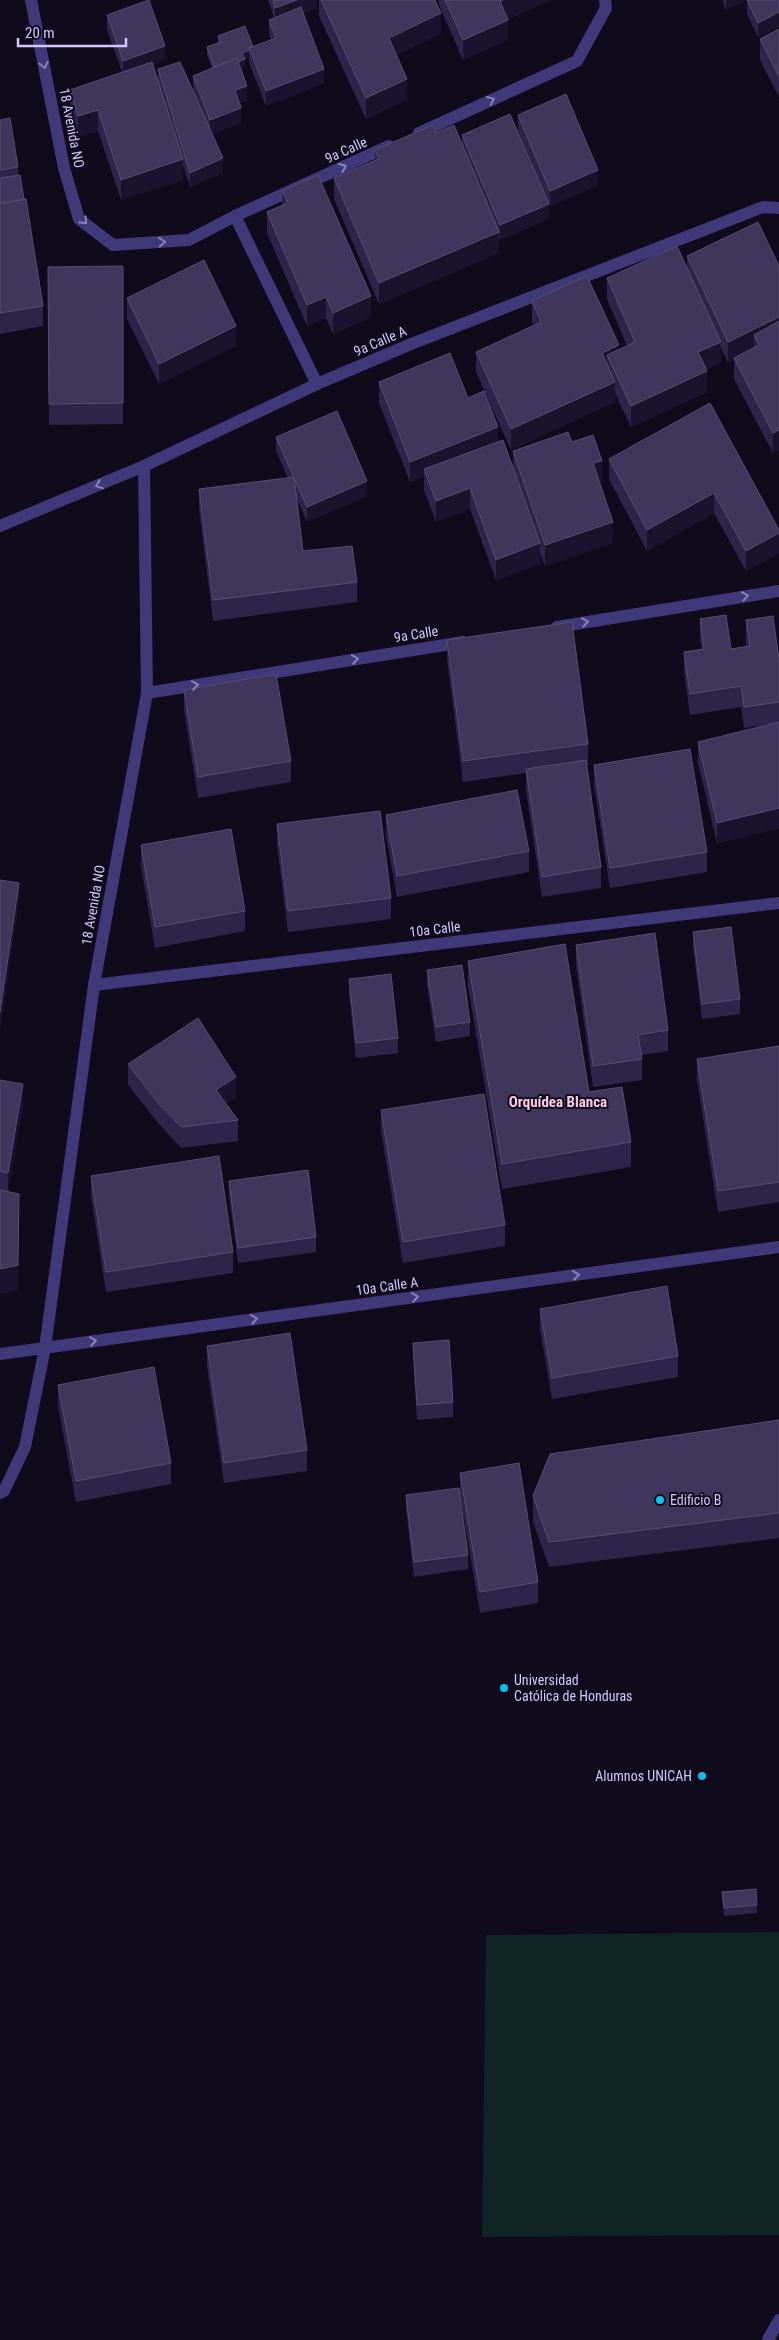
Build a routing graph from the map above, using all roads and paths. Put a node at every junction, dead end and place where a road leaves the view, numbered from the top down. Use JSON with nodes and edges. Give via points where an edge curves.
{"nodes":[{"id":1,"x":31,"y":0,"type":"edge"},
{"id":2,"x":605,"y":0,"type":"edge"},
{"id":3,"x":779,"y":208,"type":"edge"},
{"id":4,"x":235,"y":216,"type":"junction"},
{"id":5,"x":113,"y":245,"type":"joint"},
{"id":6,"x":317,"y":384,"type":"junction"},
{"id":7,"x":144,"y":466,"type":"junction"},
{"id":8,"x":0,"y":526,"type":"edge"},
{"id":9,"x":779,"y":591,"type":"edge"},
{"id":10,"x":546,"y":628,"type":"edge"},
{"id":11,"x":478,"y":639,"type":"edge"},
{"id":12,"x":147,"y":693,"type":"junction"},
{"id":13,"x":779,"y":903,"type":"edge"},
{"id":14,"x":94,"y":985,"type":"junction"},
{"id":15,"x":779,"y":1247,"type":"edge"},
{"id":16,"x":45,"y":1348,"type":"junction"},
{"id":17,"x":0,"y":1354,"type":"edge"},
{"id":18,"x":0,"y":1493,"type":"edge"},
{"id":19,"x":779,"y":2320,"type":"edge"},
{"id":20,"x":768,"y":2340,"type":"edge"}],
"edges":[{"from":1,"to":5,"type":"street","name":"18 Avenida NO","one_way":true,"via":[[64,168],[79,219]]},
{"from":4,"to":2,"type":"street","name":"9a Calle","one_way":true,"via":[[577,61],[606,8]]},
{"from":3,"to":6,"type":"street","name":"9a Calle A","via":[[763,206]]},
{"from":5,"to":4,"type":"street","name":"9a Calle","one_way":true,"via":[[189,240]]},
{"from":4,"to":6,"type":"street"},
{"from":6,"to":7,"type":"street","name":"9a Calle A"},
{"from":7,"to":8,"type":"street","name":"9a Calle A","one_way":true},
{"from":7,"to":12,"type":"street","name":"18 Avenida NO"},
{"from":10,"to":9,"type":"street","one_way":true},
{"from":12,"to":11,"type":"street","name":"9a Calle","one_way":true},
{"from":12,"to":14,"type":"street","name":"18 Avenida NO"},
{"from":13,"to":14,"type":"street","name":"10a Calle"},
{"from":14,"to":16,"type":"street","name":"18 Avenida NO"},
{"from":16,"to":15,"type":"street","name":"10a Calle A","one_way":true},
{"from":16,"to":17,"type":"street","name":"10a Calle A"},
{"from":16,"to":18,"type":"street","name":"18 Avenida NO","via":[[25,1447],[4,1491]]},
{"from":19,"to":20,"type":"street"}]}
